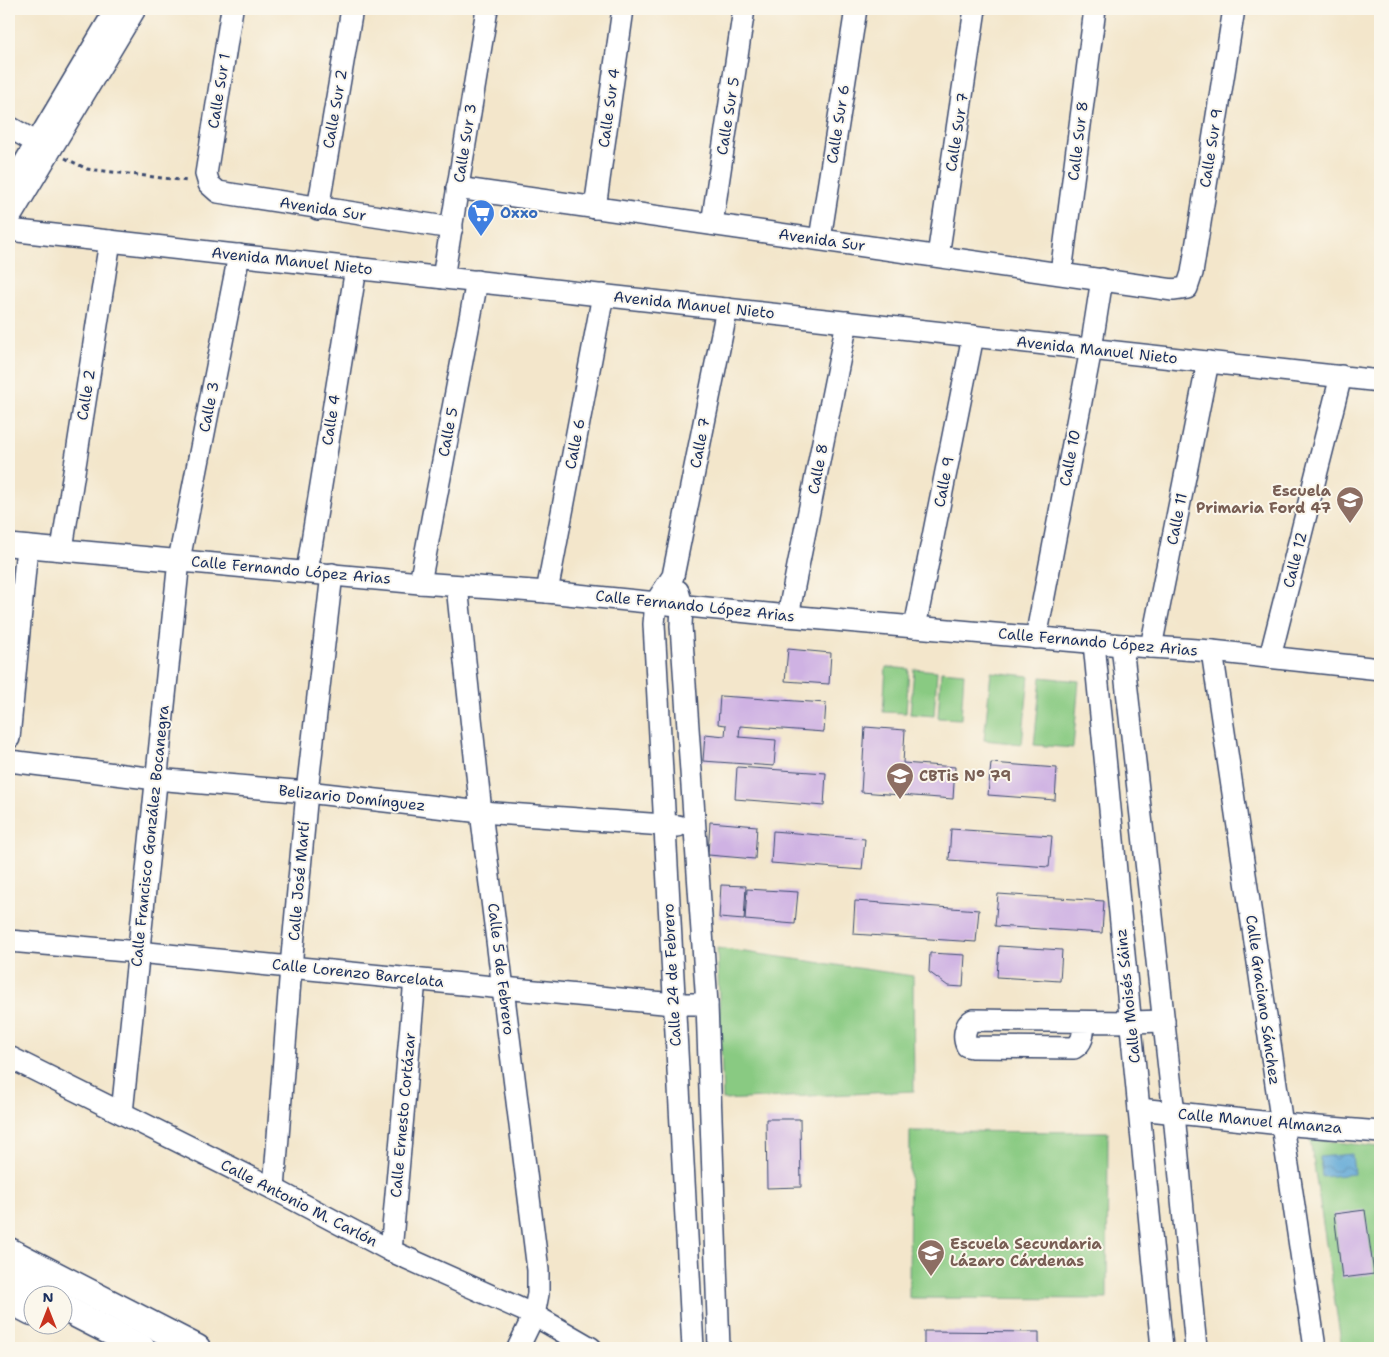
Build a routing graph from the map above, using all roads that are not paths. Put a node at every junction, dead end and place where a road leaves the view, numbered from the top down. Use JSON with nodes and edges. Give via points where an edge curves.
{"nodes":[{"id":1,"x":116,"y":9,"type":"edge"},
{"id":2,"x":135,"y":9,"type":"edge"},
{"id":3,"x":232,"y":9,"type":"edge"},
{"id":4,"x":352,"y":9,"type":"edge"},
{"id":5,"x":487,"y":9,"type":"edge"},
{"id":6,"x":623,"y":9,"type":"edge"},
{"id":7,"x":744,"y":9,"type":"edge"},
{"id":8,"x":856,"y":9,"type":"edge"},
{"id":9,"x":975,"y":9,"type":"edge"},
{"id":10,"x":1095,"y":9,"type":"edge"},
{"id":11,"x":1234,"y":9,"type":"edge"},
{"id":12,"x":9,"y":126,"type":"edge"},
{"id":13,"x":44,"y":147,"type":"junction"},
{"id":14,"x":207,"y":179,"type":"joint"},
{"id":15,"x":457,"y":188,"type":"junction"},
{"id":16,"x":9,"y":189,"type":"edge"},
{"id":17,"x":595,"y":208,"type":"junction"},
{"id":18,"x":318,"y":209,"type":"junction"},
{"id":19,"x":9,"y":219,"type":"edge"},
{"id":20,"x":712,"y":224,"type":"junction"},
{"id":21,"x":452,"y":228,"type":"junction"},
{"id":22,"x":9,"y":230,"type":"edge"},
{"id":23,"x":820,"y":239,"type":"junction"},
{"id":24,"x":110,"y":241,"type":"junction"},
{"id":25,"x":239,"y":255,"type":"junction"},
{"id":26,"x":938,"y":256,"type":"junction"},
{"id":27,"x":356,"y":268,"type":"junction"},
{"id":28,"x":1061,"y":273,"type":"junction"},
{"id":29,"x":443,"y":278,"type":"junction"},
{"id":30,"x":1102,"y":279,"type":"junction"},
{"id":31,"x":477,"y":282,"type":"junction"},
{"id":32,"x":1187,"y":288,"type":"joint"},
{"id":33,"x":603,"y":295,"type":"junction"},
{"id":34,"x":727,"y":309,"type":"junction"},
{"id":35,"x":848,"y":322,"type":"junction"},
{"id":36,"x":973,"y":336,"type":"junction"},
{"id":37,"x":1091,"y":349,"type":"junction"},
{"id":38,"x":1208,"y":362,"type":"junction"},
{"id":39,"x":1341,"y":376,"type":"junction"},
{"id":40,"x":1380,"y":381,"type":"edge"},
{"id":41,"x":18,"y":546,"type":"edge"},
{"id":42,"x":62,"y":549,"type":"junction"},
{"id":43,"x":180,"y":560,"type":"junction"},
{"id":44,"x":306,"y":572,"type":"junction"},
{"id":45,"x":332,"y":574,"type":"junction"},
{"id":46,"x":673,"y":576,"type":"junction"},
{"id":47,"x":420,"y":583,"type":"junction"},
{"id":48,"x":457,"y":586,"type":"junction"},
{"id":49,"x":547,"y":592,"type":"junction"},
{"id":50,"x":656,"y":602,"type":"junction"},
{"id":51,"x":682,"y":605,"type":"junction"},
{"id":52,"x":788,"y":616,"type":"junction"},
{"id":53,"x":915,"y":627,"type":"junction"},
{"id":54,"x":1036,"y":638,"type":"junction"},
{"id":55,"x":1094,"y":643,"type":"junction"},
{"id":56,"x":1122,"y":646,"type":"junction"},
{"id":57,"x":1151,"y":647,"type":"junction"},
{"id":58,"x":1212,"y":651,"type":"junction"},
{"id":59,"x":1270,"y":657,"type":"junction"},
{"id":60,"x":1380,"y":673,"type":"edge"},
{"id":61,"x":9,"y":738,"type":"edge"},
{"id":62,"x":9,"y":761,"type":"edge"},
{"id":63,"x":156,"y":779,"type":"junction"},
{"id":64,"x":307,"y":792,"type":"junction"},
{"id":65,"x":481,"y":812,"type":"junction"},
{"id":66,"x":665,"y":826,"type":"junction"},
{"id":67,"x":695,"y":826,"type":"junction"},
{"id":68,"x":9,"y":941,"type":"edge"},
{"id":69,"x":138,"y":952,"type":"junction"},
{"id":70,"x":291,"y":967,"type":"junction"},
{"id":71,"x":415,"y":979,"type":"junction"},
{"id":72,"x":503,"y":988,"type":"junction"},
{"id":73,"x":674,"y":1004,"type":"junction"},
{"id":74,"x":707,"y":1004,"type":"junction"},
{"id":75,"x":1164,"y":1021,"type":"junction"},
{"id":76,"x":1084,"y":1022,"type":"junction"},
{"id":77,"x":1130,"y":1022,"type":"junction"},
{"id":78,"x":9,"y":1057,"type":"edge"},
{"id":79,"x":1139,"y":1109,"type":"junction"},
{"id":80,"x":122,"y":1113,"type":"junction"},
{"id":81,"x":1174,"y":1114,"type":"junction"},
{"id":82,"x":1282,"y":1124,"type":"junction"},
{"id":83,"x":1380,"y":1132,"type":"edge"},
{"id":84,"x":274,"y":1190,"type":"junction"},
{"id":85,"x":9,"y":1251,"type":"edge"},
{"id":86,"x":391,"y":1251,"type":"junction"},
{"id":87,"x":72,"y":1312,"type":"edge"},
{"id":88,"x":534,"y":1315,"type":"junction"},
{"id":89,"x":72,"y":1331,"type":"edge"},
{"id":90,"x":105,"y":1348,"type":"edge"},
{"id":91,"x":142,"y":1348,"type":"edge"},
{"id":92,"x":197,"y":1348,"type":"edge"},
{"id":93,"x":518,"y":1348,"type":"edge"},
{"id":94,"x":591,"y":1348,"type":"edge"},
{"id":95,"x":693,"y":1348,"type":"edge"},
{"id":96,"x":719,"y":1348,"type":"edge"},
{"id":97,"x":1162,"y":1348,"type":"edge"},
{"id":98,"x":1196,"y":1348,"type":"edge"},
{"id":99,"x":1315,"y":1348,"type":"edge"}],
"edges":[{"from":1,"to":13,"type":"street"},
{"from":2,"to":13,"type":"street"},
{"from":3,"to":14,"type":"street","name":"Calle Sur 1"},
{"from":4,"to":18,"type":"street","name":"Calle Sur 2"},
{"from":5,"to":15,"type":"street","name":"Calle Sur 3"},
{"from":6,"to":17,"type":"street","name":"Calle Sur 4"},
{"from":7,"to":20,"type":"street","name":"Calle Sur 5"},
{"from":8,"to":23,"type":"street","name":"Calle Sur 6"},
{"from":9,"to":26,"type":"street","name":"Calle Sur 7"},
{"from":10,"to":28,"type":"street","name":"Calle Sur 8"},
{"from":11,"to":32,"type":"street","name":"Calle Sur 9"},
{"from":12,"to":13,"type":"street"},
{"from":13,"to":16,"type":"street"},
{"from":13,"to":19,"type":"street"},
{"from":14,"to":18,"type":"street","name":"Avenida Sur","via":[[218,192]]},
{"from":15,"to":17,"type":"street","name":"Avenida Sur"},
{"from":15,"to":21,"type":"street","name":"Calle Sur 3"},
{"from":17,"to":20,"type":"street","name":"Avenida Sur"},
{"from":18,"to":21,"type":"street","name":"Avenida Sur"},
{"from":20,"to":23,"type":"street","name":"Avenida Sur"},
{"from":21,"to":29,"type":"street","name":"Calle Sur 3"},
{"from":22,"to":24,"type":"street","name":"Avenida Manuel Nieto"},
{"from":23,"to":26,"type":"street","name":"Avenida Sur"},
{"from":24,"to":25,"type":"street","name":"Avenida Manuel Nieto"},
{"from":24,"to":42,"type":"street","name":"Calle 2"},
{"from":25,"to":27,"type":"street","name":"Avenida Manuel Nieto"},
{"from":25,"to":43,"type":"street","name":"Calle 3"},
{"from":26,"to":28,"type":"street","name":"Avenida Sur"},
{"from":27,"to":29,"type":"street","name":"Avenida Manuel Nieto"},
{"from":27,"to":44,"type":"street","name":"Calle 4"},
{"from":28,"to":30,"type":"street","name":"Avenida Sur"},
{"from":29,"to":31,"type":"street","name":"Avenida Manuel Nieto"},
{"from":30,"to":32,"type":"street","name":"Avenida Sur","via":[[1173,290]]},
{"from":30,"to":37,"type":"street","name":"Calle 10"},
{"from":31,"to":33,"type":"street","name":"Avenida Manuel Nieto"},
{"from":31,"to":47,"type":"street","name":"Calle 5"},
{"from":33,"to":34,"type":"street","name":"Avenida Manuel Nieto"},
{"from":33,"to":49,"type":"street","name":"Calle 6"},
{"from":34,"to":35,"type":"street","name":"Avenida Manuel Nieto"},
{"from":34,"to":46,"type":"street","name":"Calle 7"},
{"from":35,"to":36,"type":"street","name":"Avenida Manuel Nieto"},
{"from":35,"to":52,"type":"street","name":"Calle 8"},
{"from":36,"to":37,"type":"street","name":"Avenida Manuel Nieto"},
{"from":36,"to":53,"type":"street","name":"Calle 9"},
{"from":37,"to":38,"type":"street","name":"Avenida Manuel Nieto"},
{"from":37,"to":54,"type":"street","name":"Calle 10"},
{"from":38,"to":39,"type":"street","name":"Avenida Manuel Nieto"},
{"from":38,"to":57,"type":"street","name":"Calle 11"},
{"from":39,"to":40,"type":"street","name":"Avenida Manuel Nieto"},
{"from":39,"to":59,"type":"street","name":"Calle 12"},
{"from":41,"to":42,"type":"street","name":"Calle Fernando López Arias"},
{"from":41,"to":61,"type":"street"},
{"from":42,"to":43,"type":"street","name":"Calle Fernando López Arias"},
{"from":43,"to":44,"type":"street","name":"Calle Fernando López Arias"},
{"from":43,"to":63,"type":"street","name":"Calle Francisco González Bocanegra"},
{"from":44,"to":45,"type":"street","name":"Calle Fernando López Arias"},
{"from":45,"to":47,"type":"street","name":"Calle Fernando López Arias"},
{"from":45,"to":64,"type":"street","name":"Calle José Martí"},
{"from":46,"to":50,"type":"street","name":"Calle 7"},
{"from":46,"to":51,"type":"street","name":"Calle 7"},
{"from":47,"to":48,"type":"street","name":"Calle Fernando López Arias"},
{"from":48,"to":49,"type":"street","name":"Calle Fernando López Arias"},
{"from":48,"to":65,"type":"street","name":"Calle 5 de Febrero"},
{"from":49,"to":50,"type":"street","name":"Calle Fernando López Arias"},
{"from":50,"to":51,"type":"street","name":"Calle Fernando López Arias"},
{"from":50,"to":66,"type":"street","name":"Calle 24 de Febrero","via":[[654,624]]},
{"from":51,"to":52,"type":"street","name":"Calle Fernando López Arias"},
{"from":51,"to":67,"type":"street"},
{"from":52,"to":53,"type":"street","name":"Calle Fernando López Arias"},
{"from":53,"to":54,"type":"street","name":"Calle Fernando López Arias"},
{"from":54,"to":55,"type":"street","name":"Calle Fernando López Arias"},
{"from":55,"to":56,"type":"street","name":"Calle Fernando López Arias"},
{"from":55,"to":77,"type":"street","name":"Calle Moisés Sáinz"},
{"from":56,"to":57,"type":"street","name":"Calle Fernando López Arias"},
{"from":56,"to":75,"type":"street"},
{"from":57,"to":58,"type":"street","name":"Calle Fernando López Arias"},
{"from":58,"to":59,"type":"street","name":"Calle Fernando López Arias"},
{"from":58,"to":82,"type":"street","name":"Calle Graciano Sánchez"},
{"from":59,"to":60,"type":"street","name":"Calle Fernando López Arias"},
{"from":62,"to":63,"type":"street","name":"Belizario Domínguez"},
{"from":63,"to":64,"type":"street","name":"Belizario Domínguez"},
{"from":63,"to":69,"type":"street","name":"Calle Francisco González Bocanegra"},
{"from":64,"to":65,"type":"street","name":"Belizario Domínguez"},
{"from":64,"to":70,"type":"street","name":"Calle José Martí"},
{"from":65,"to":66,"type":"street","name":"Belizario Domínguez"},
{"from":65,"to":72,"type":"street","name":"Calle 5 de Febrero"},
{"from":66,"to":67,"type":"street","name":"Belizario Domínguez"},
{"from":66,"to":73,"type":"street","name":"Calle 24 de Febrero"},
{"from":67,"to":74,"type":"street"},
{"from":68,"to":69,"type":"street","name":"Calle Lorenzo Barcelata"},
{"from":69,"to":70,"type":"street","name":"Calle Lorenzo Barcelata"},
{"from":69,"to":80,"type":"street","name":"Calle Francisco González Bocanegra"},
{"from":70,"to":71,"type":"street","name":"Calle Lorenzo Barcelata"},
{"from":70,"to":84,"type":"street","name":"Calle José Martí"},
{"from":71,"to":72,"type":"street","name":"Calle Lorenzo Barcelata"},
{"from":71,"to":86,"type":"street","name":"Calle Ernesto Cortázar"},
{"from":72,"to":73,"type":"street","name":"Calle Lorenzo Barcelata"},
{"from":72,"to":88,"type":"street","name":"Calle 5 de Febrero","via":[[538,1270]]},
{"from":73,"to":74,"type":"street","name":"Calle Lorenzo Barcelata"},
{"from":73,"to":95,"type":"street","name":"Calle 24 de Febrero"},
{"from":74,"to":96,"type":"street"},
{"from":75,"to":77,"type":"street"},
{"from":75,"to":81,"type":"street"},
{"from":76,"to":76,"type":"street","via":[[973,1020],[966,1028],[965,1043],[972,1047],[1074,1048],[1082,1039]]},
{"from":76,"to":77,"type":"street"},
{"from":77,"to":79,"type":"street","name":"Calle Moisés Sáinz"},
{"from":78,"to":80,"type":"street","name":"Calle Antonio M. Carlón"},
{"from":79,"to":81,"type":"street","name":"Calle Manuel Almanza"},
{"from":79,"to":97,"type":"street","name":"Calle Moisés Sáinz"},
{"from":80,"to":84,"type":"street","name":"Calle Antonio M. Carlón"},
{"from":81,"to":82,"type":"street","name":"Calle Manuel Almanza"},
{"from":81,"to":98,"type":"street"},
{"from":82,"to":83,"type":"street","name":"Calle Manuel Almanza"},
{"from":82,"to":99,"type":"street","name":"Calle Graciano Sánchez"},
{"from":84,"to":86,"type":"street","name":"Calle Antonio M. Carlón"},
{"from":85,"to":92,"type":"main road"},
{"from":86,"to":88,"type":"street","name":"Calle Antonio M. Carlón"},
{"from":87,"to":91,"type":"main road"},
{"from":88,"to":93,"type":"street","name":"Calle 5 de Febrero"},
{"from":88,"to":94,"type":"street","name":"Calle Antonio M. Carlón"},
{"from":89,"to":90,"type":"main road"}]}
